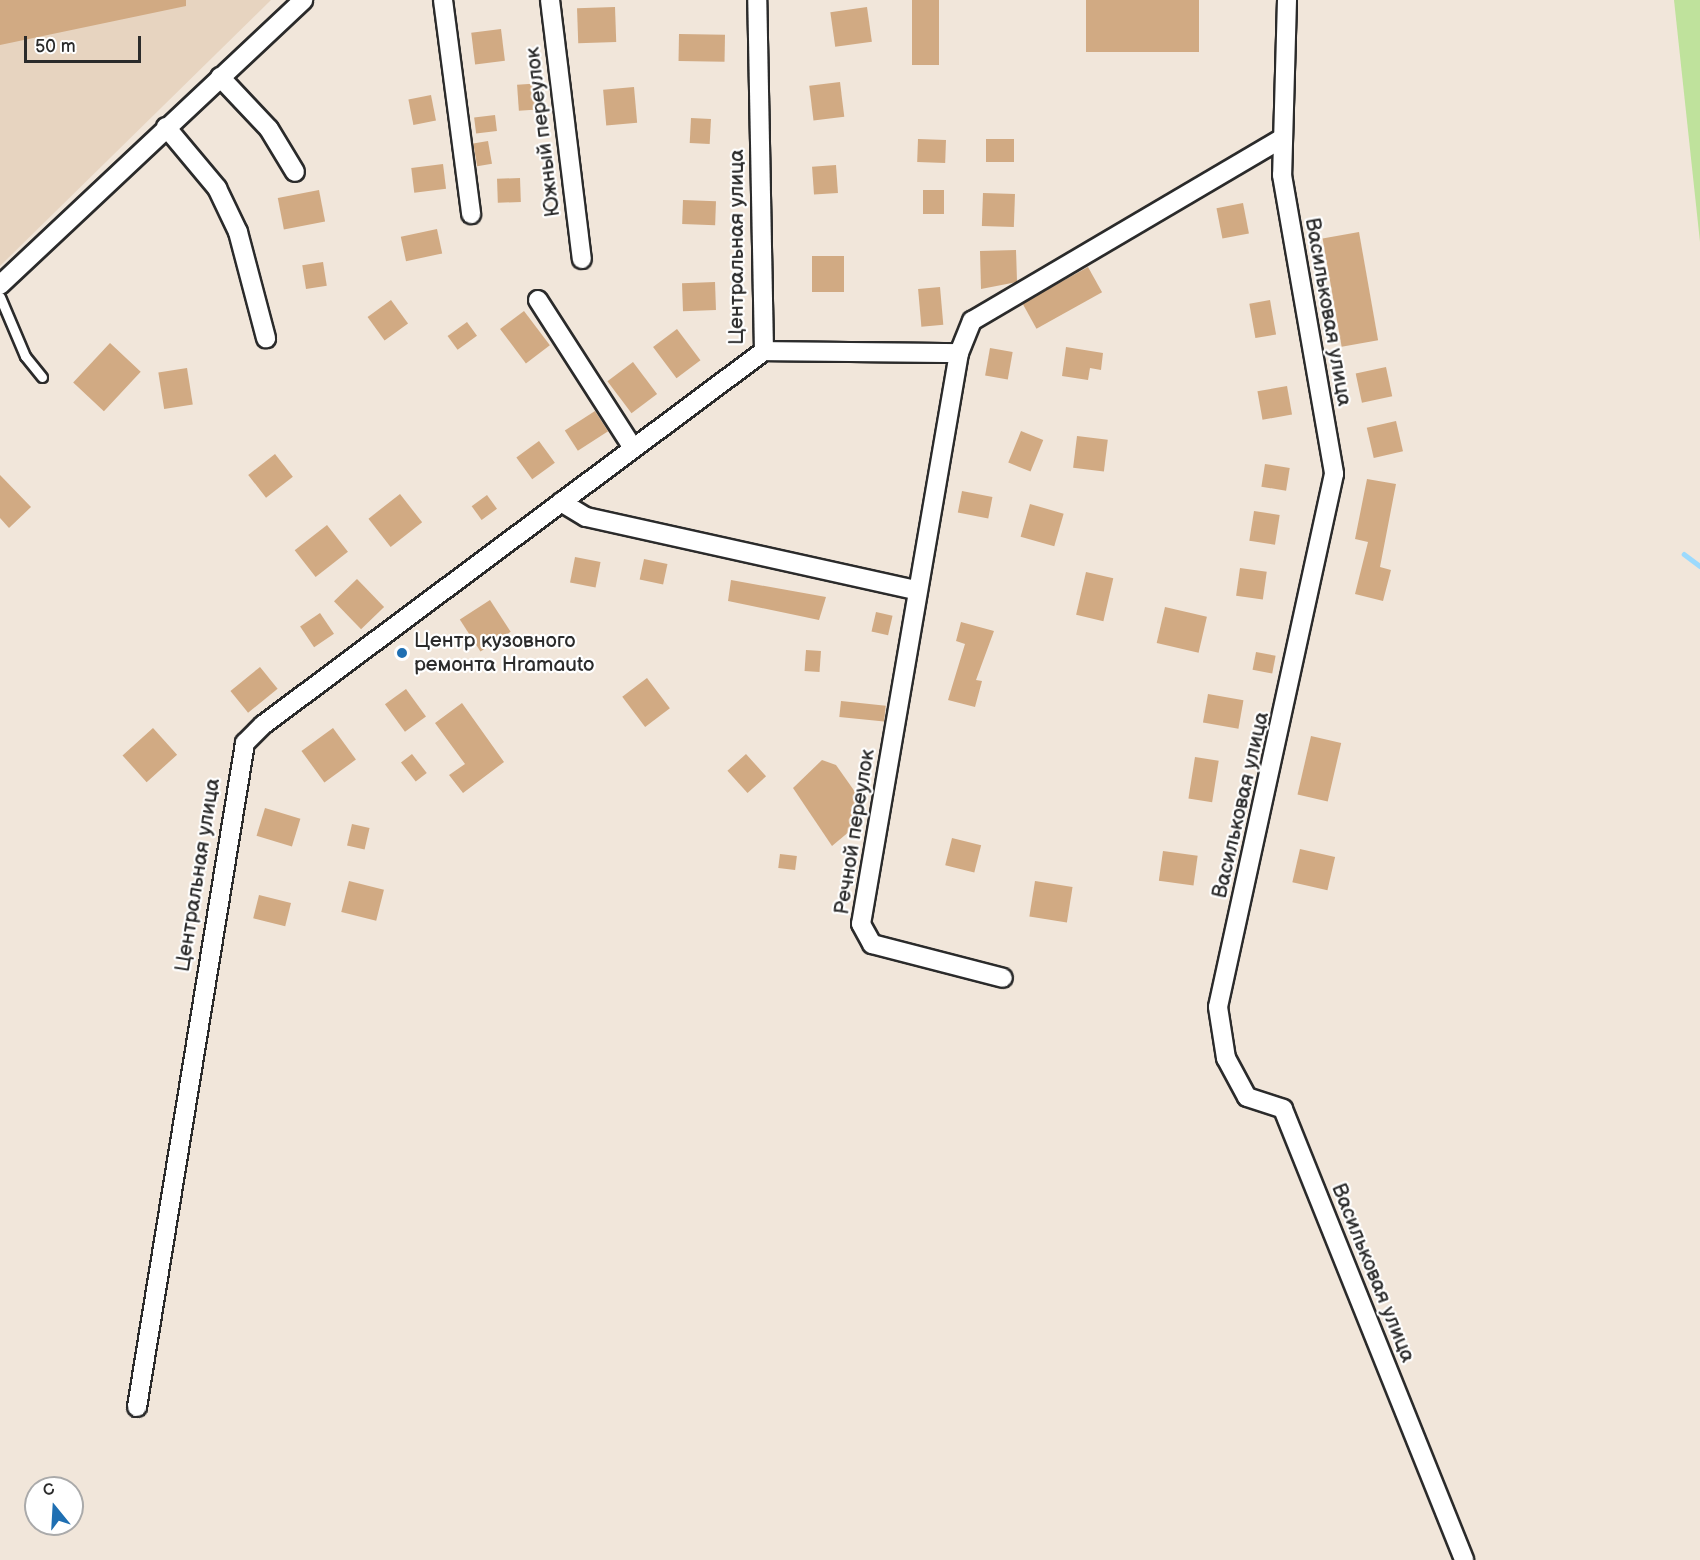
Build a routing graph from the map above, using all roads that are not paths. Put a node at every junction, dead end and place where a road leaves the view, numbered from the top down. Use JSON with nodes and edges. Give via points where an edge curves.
{"nodes":[{"id":1,"x":303,"y":0,"type":"edge"},
{"id":2,"x":442,"y":0,"type":"edge"},
{"id":3,"x":550,"y":0,"type":"edge"},
{"id":4,"x":757,"y":0,"type":"edge"},
{"id":5,"x":1287,"y":0,"type":"edge"},
{"id":6,"x":220,"y":77,"type":"junction"},
{"id":7,"x":166,"y":127,"type":"junction"},
{"id":8,"x":1281,"y":139,"type":"junction"},
{"id":9,"x":295,"y":172,"type":"dead end"},
{"id":10,"x":471,"y":214,"type":"dead end"},
{"id":11,"x":582,"y":259,"type":"dead end"},
{"id":12,"x":0,"y":285,"type":"edge"},
{"id":13,"x":0,"y":297,"type":"edge"},
{"id":14,"x":538,"y":300,"type":"dead end"},
{"id":15,"x":266,"y":338,"type":"dead end"},
{"id":16,"x":764,"y":351,"type":"junction"},
{"id":17,"x":959,"y":353,"type":"junction"},
{"id":18,"x":42,"y":377,"type":"dead end"},
{"id":19,"x":633,"y":448,"type":"junction"},
{"id":20,"x":561,"y":502,"type":"junction"},
{"id":21,"x":916,"y":590,"type":"junction"},
{"id":22,"x":1004,"y":978,"type":"dead end"},
{"id":23,"x":137,"y":1407,"type":"dead end"},
{"id":24,"x":1464,"y":1560,"type":"edge"}],
"edges":[{"from":1,"to":6,"type":"street"},
{"from":2,"to":10,"type":"street"},
{"from":3,"to":11,"type":"street","name":"Южный переулок"},
{"from":4,"to":16,"type":"street","name":"Центральная улица"},
{"from":5,"to":8,"type":"street","name":"Васильковая улица"},
{"from":6,"to":7,"type":"street"},
{"from":6,"to":9,"type":"street","via":[[269,129]]},
{"from":7,"to":12,"type":"street"},
{"from":7,"to":15,"type":"street","via":[[217,188],[234,223]]},
{"from":8,"to":17,"type":"street","name":"Речной переулок","via":[[972,321]]},
{"from":8,"to":24,"type":"street","name":"Васильковая улица","via":[[1282,175],[1334,474],[1218,1007],[1226,1058],[1248,1097],[1283,1109]]},
{"from":13,"to":18,"type":"lane","via":[[25,356]]},
{"from":14,"to":19,"type":"street"},
{"from":16,"to":17,"type":"street"},
{"from":16,"to":19,"type":"street","name":"Центральная улица"},
{"from":17,"to":21,"type":"street","name":"Речной переулок"},
{"from":19,"to":20,"type":"street","name":"Центральная улица"},
{"from":20,"to":21,"type":"street","via":[[586,517]]},
{"from":20,"to":23,"type":"street","name":"Центральная улица","via":[[262,725],[245,743]]},
{"from":21,"to":22,"type":"street","name":"Речной переулок","via":[[861,924],[872,944]]}]}
